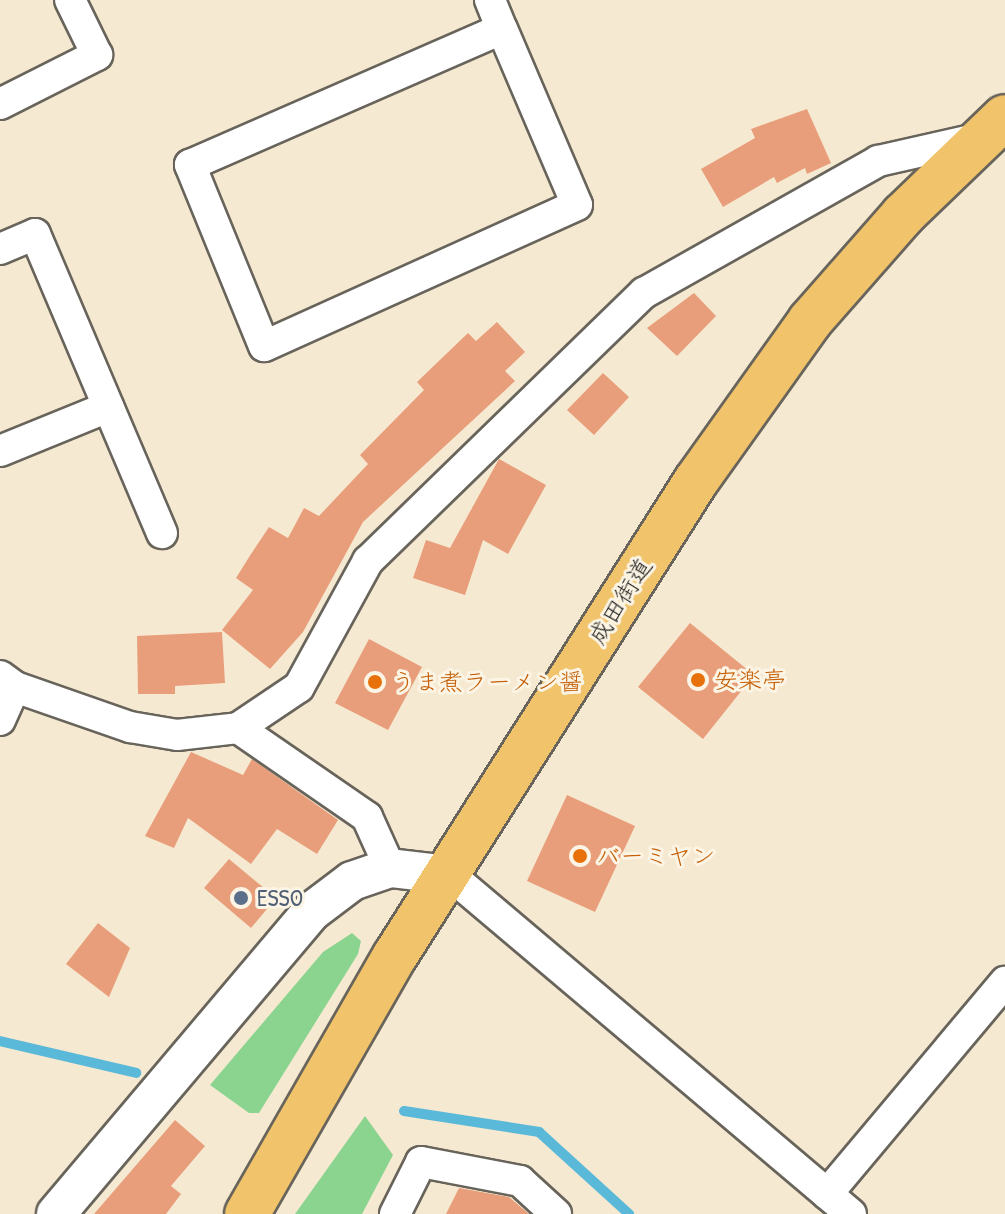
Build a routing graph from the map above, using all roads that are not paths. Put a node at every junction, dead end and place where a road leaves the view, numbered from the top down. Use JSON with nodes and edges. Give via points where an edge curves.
{"nodes":[{"id":1,"x":70,"y":0,"type":"edge"},
{"id":2,"x":490,"y":0,"type":"edge"},
{"id":3,"x":502,"y":29,"type":"junction"},
{"id":4,"x":0,"y":104,"type":"edge"},
{"id":5,"x":993,"y":128,"type":"edge"},
{"id":6,"x":0,"y":249,"type":"edge"},
{"id":7,"x":108,"y":407,"type":"junction"},
{"id":8,"x":0,"y":451,"type":"edge"},
{"id":9,"x":162,"y":533,"type":"dead end"},
{"id":10,"x":8,"y":682,"type":"edge"},
{"id":11,"x":0,"y":720,"type":"edge"},
{"id":12,"x":238,"y":728,"type":"junction"},
{"id":13,"x":390,"y":868,"type":"junction"},
{"id":14,"x":450,"y":875,"type":"junction"},
{"id":15,"x":1005,"y":982,"type":"edge"},
{"id":16,"x":827,"y":1194,"type":"junction"},
{"id":17,"x":56,"y":1214,"type":"edge"},
{"id":18,"x":247,"y":1214,"type":"edge"},
{"id":19,"x":395,"y":1214,"type":"edge"},
{"id":20,"x":556,"y":1214,"type":"edge"},
{"id":21,"x":851,"y":1214,"type":"edge"}],
"edges":[{"from":1,"to":4,"type":"street","via":[[97,55]]},
{"from":2,"to":3,"type":"street"},
{"from":3,"to":3,"type":"street","via":[[577,205],[264,346],[190,165]]},
{"from":5,"to":12,"type":"street","via":[[878,161],[644,293],[368,561],[299,687]]},
{"from":5,"to":14,"type":"highway","name":"成田街道","via":[[903,215],[810,321],[696,481]]},
{"from":6,"to":7,"type":"street","via":[[35,234]]},
{"from":7,"to":8,"type":"street"},
{"from":7,"to":9,"type":"street"},
{"from":10,"to":11,"type":"street"},
{"from":10,"to":12,"type":"street","via":[[130,727],[177,735]]},
{"from":12,"to":13,"type":"street","via":[[367,817]]},
{"from":13,"to":14,"type":"street"},
{"from":13,"to":17,"type":"street","via":[[352,881],[311,912]]},
{"from":14,"to":16,"type":"street"},
{"from":14,"to":18,"type":"highway","name":"成田街道","via":[[395,956]]},
{"from":15,"to":16,"type":"street"},
{"from":16,"to":21,"type":"street"},
{"from":19,"to":20,"type":"street","via":[[421,1162],[520,1181]]}]}
